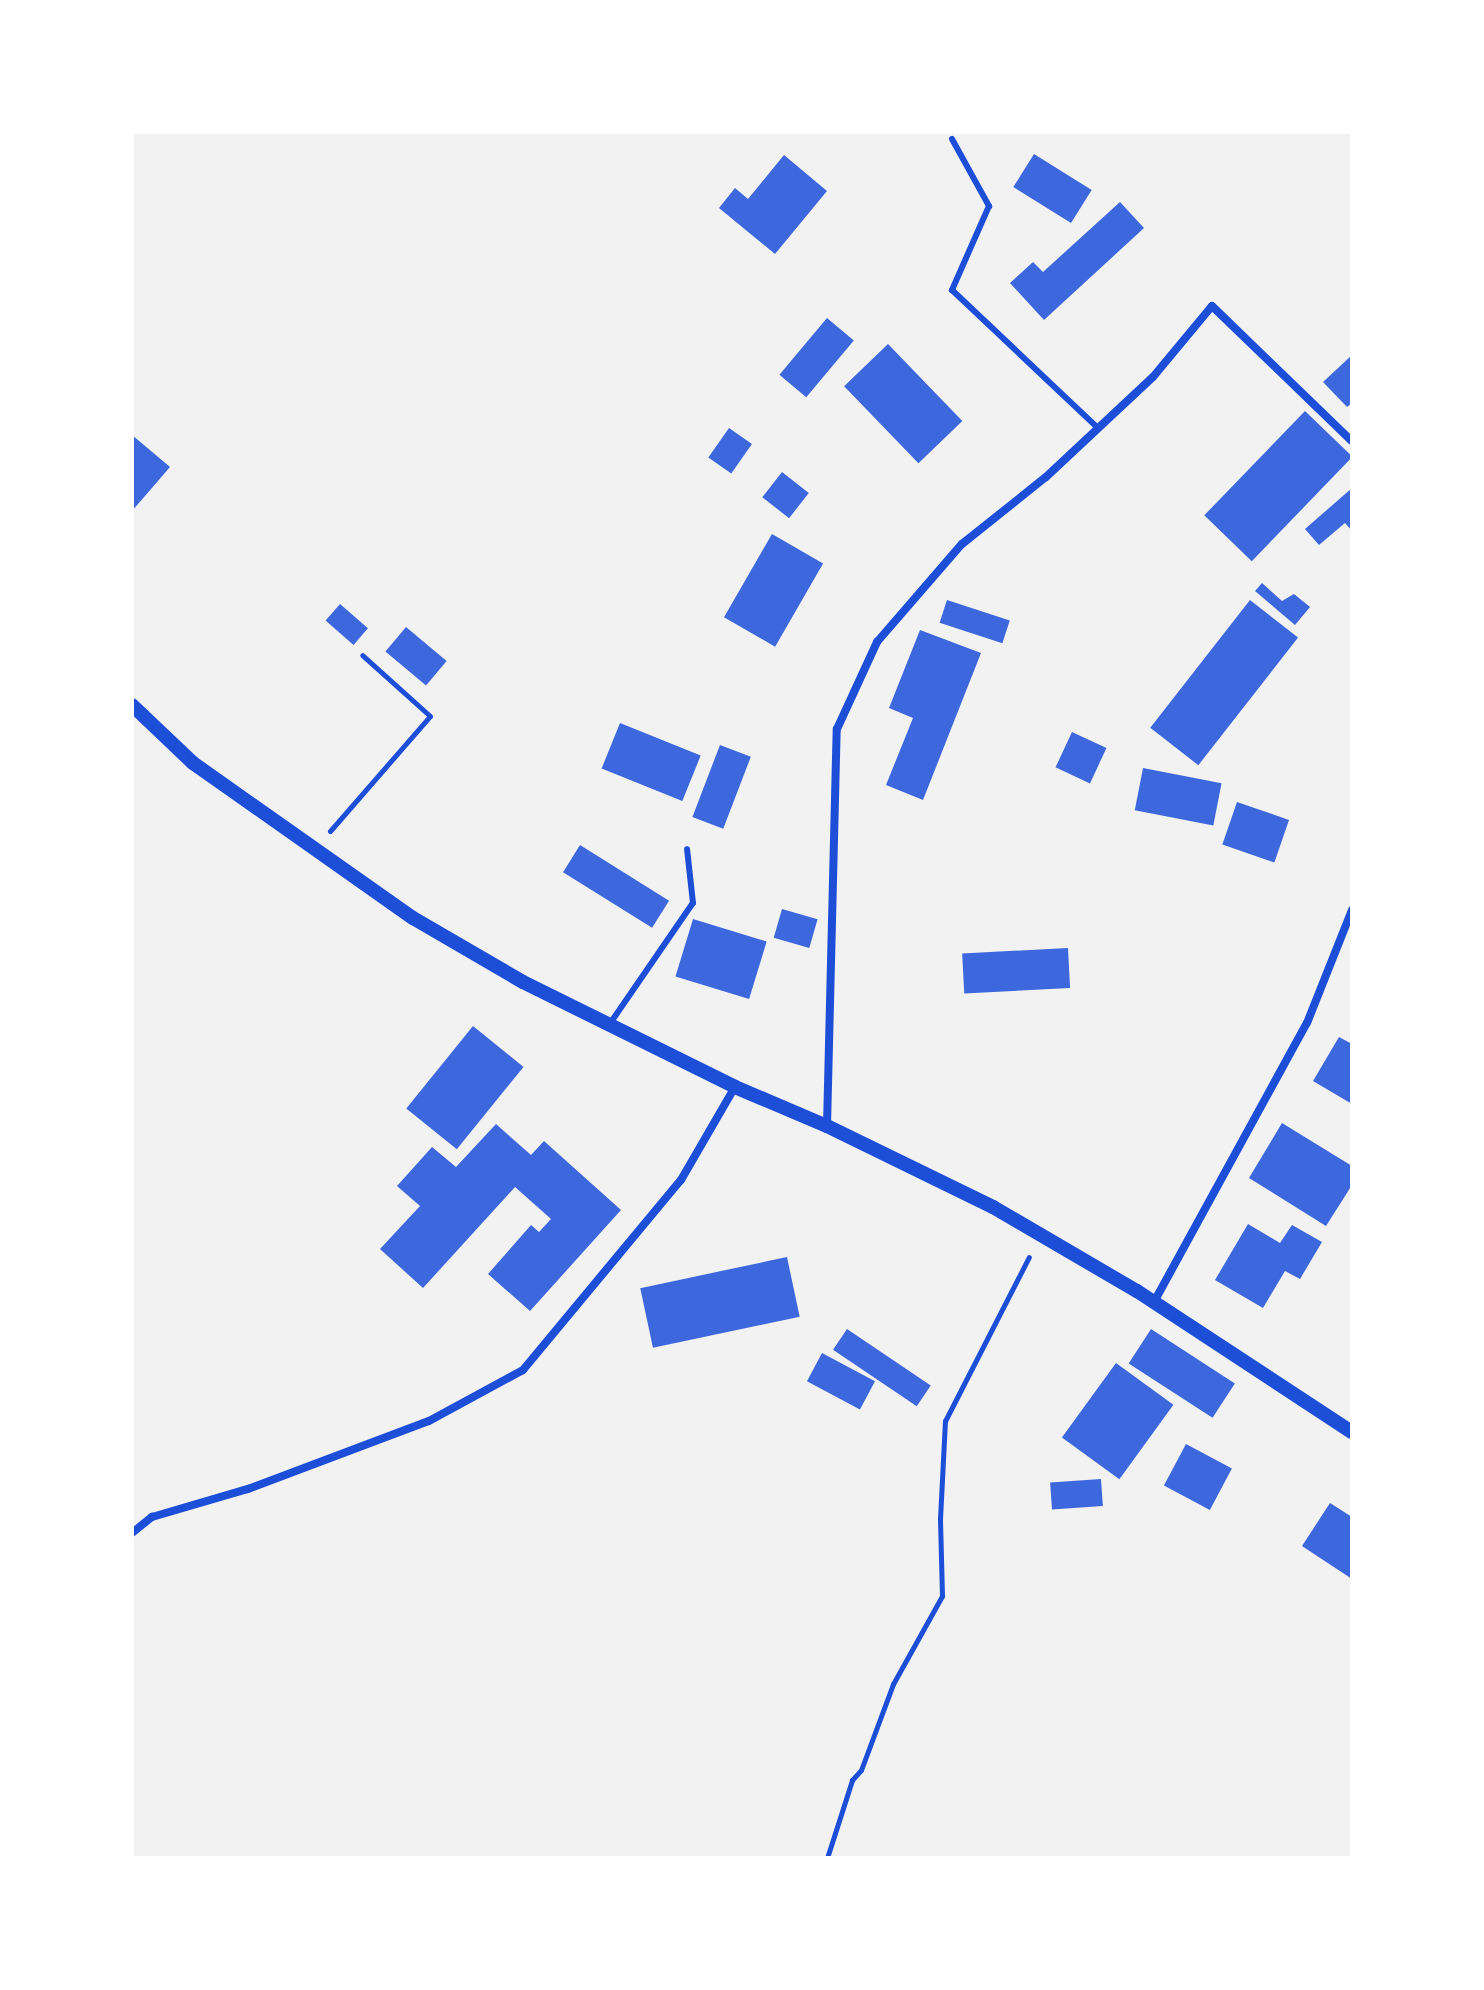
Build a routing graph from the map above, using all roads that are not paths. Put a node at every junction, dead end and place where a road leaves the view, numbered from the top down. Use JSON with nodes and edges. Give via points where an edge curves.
{"nodes":[{"id":1,"x":952,"y":139,"type":"dead end"},
{"id":2,"x":1098,"y":428,"type":"junction"},
{"id":3,"x":1352,"y":441,"type":"edge"},
{"id":4,"x":132,"y":705,"type":"edge"},
{"id":5,"x":687,"y":849,"type":"dead end"},
{"id":6,"x":1352,"y":910,"type":"edge"},
{"id":7,"x":609,"y":1025,"type":"junction"},
{"id":8,"x":735,"y":1087,"type":"junction"},
{"id":9,"x":827,"y":1126,"type":"junction"},
{"id":10,"x":1154,"y":1302,"type":"junction"},
{"id":11,"x":1352,"y":1432,"type":"edge"},
{"id":12,"x":132,"y":1533,"type":"edge"}],
"edges":[{"from":1,"to":2,"type":"lane","via":[[989,206],[952,290]]},
{"from":2,"to":3,"type":"street","via":[[1153,377],[1212,306]]},
{"from":2,"to":9,"type":"street","via":[[962,544],[886,631],[837,729]]},
{"from":4,"to":7,"type":"street","via":[[193,763],[413,918]]},
{"from":5,"to":7,"type":"lane","via":[[693,903]]},
{"from":6,"to":10,"type":"street","via":[[1307,1023]]},
{"from":7,"to":8,"type":"street"},
{"from":8,"to":9,"type":"street"},
{"from":8,"to":12,"type":"street","via":[[681,1180],[523,1370],[429,1421],[248,1489],[152,1517]]},
{"from":9,"to":10,"type":"street","via":[[993,1207]]},
{"from":10,"to":11,"type":"street"}]}
